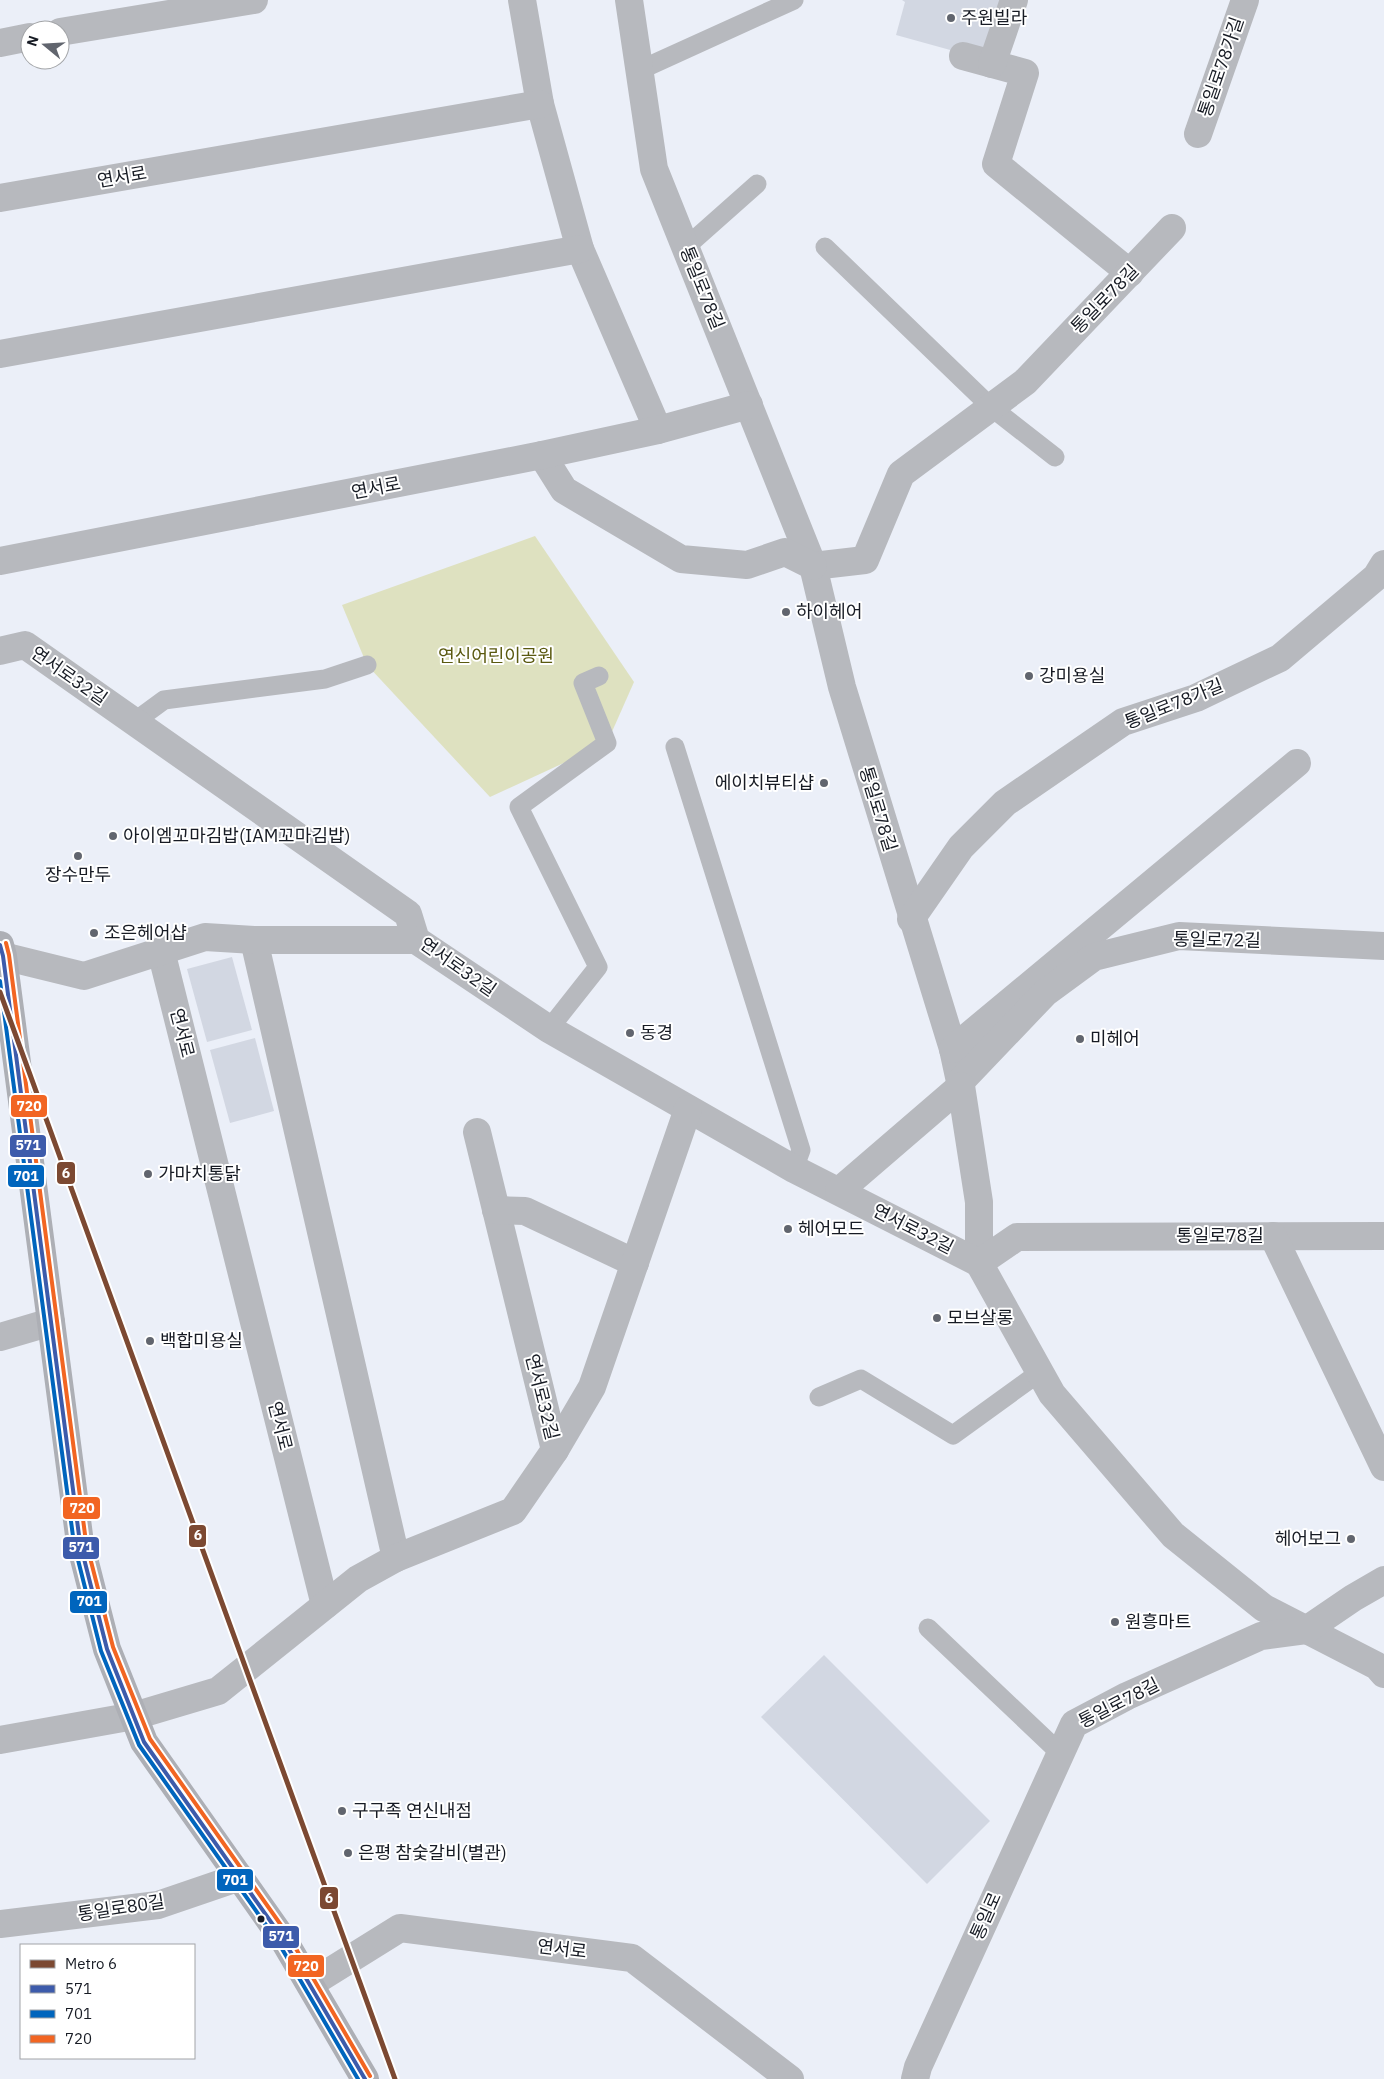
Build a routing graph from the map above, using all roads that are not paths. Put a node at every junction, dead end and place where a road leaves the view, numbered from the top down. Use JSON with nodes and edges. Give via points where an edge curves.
{"nodes":[{"id":1,"x":254,"y":0,"type":"edge"},
{"id":2,"x":522,"y":0,"type":"edge"},
{"id":3,"x":629,"y":0,"type":"edge"},
{"id":4,"x":794,"y":0,"type":"edge"},
{"id":5,"x":1014,"y":0,"type":"edge"},
{"id":6,"x":1245,"y":0,"type":"edge"},
{"id":7,"x":70,"y":30,"type":"edge"},
{"id":8,"x":20,"y":39,"type":"edge"},
{"id":9,"x":0,"y":43,"type":"edge"},
{"id":10,"x":963,"y":56,"type":"dead end"},
{"id":11,"x":992,"y":64,"type":"junction"},
{"id":12,"x":640,"y":70,"type":"junction"},
{"id":13,"x":540,"y":104,"type":"junction"},
{"id":14,"x":1198,"y":134,"type":"dead end"},
{"id":15,"x":757,"y":184,"type":"dead end"},
{"id":16,"x":0,"y":198,"type":"edge"},
{"id":17,"x":1172,"y":228,"type":"dead end"},
{"id":18,"x":686,"y":247,"type":"junction"},
{"id":19,"x":825,"y":247,"type":"dead end"},
{"id":20,"x":580,"y":249,"type":"junction"},
{"id":21,"x":1130,"y":272,"type":"junction"},
{"id":22,"x":0,"y":354,"type":"edge"},
{"id":23,"x":749,"y":405,"type":"junction"},
{"id":24,"x":991,"y":407,"type":"junction"},
{"id":25,"x":658,"y":430,"type":"junction"},
{"id":26,"x":542,"y":455,"type":"junction"},
{"id":27,"x":1055,"y":457,"type":"dead end"},
{"id":28,"x":0,"y":561,"type":"edge"},
{"id":29,"x":1384,"y":564,"type":"edge"},
{"id":30,"x":813,"y":566,"type":"junction"},
{"id":31,"x":0,"y":651,"type":"edge"},
{"id":32,"x":367,"y":665,"type":"dead end"},
{"id":33,"x":599,"y":676,"type":"dead end"},
{"id":34,"x":134,"y":722,"type":"junction"},
{"id":35,"x":675,"y":747,"type":"dead end"},
{"id":36,"x":1297,"y":763,"type":"dead end"},
{"id":37,"x":911,"y":919,"type":"junction"},
{"id":38,"x":254,"y":940,"type":"junction"},
{"id":39,"x":416,"y":940,"type":"junction"},
{"id":40,"x":1381,"y":943,"type":"edge"},
{"id":41,"x":2,"y":951,"type":"edge"},
{"id":42,"x":161,"y":951,"type":"junction"},
{"id":43,"x":549,"y":1030,"type":"junction"},
{"id":44,"x":953,"y":1049,"type":"junction"},
{"id":45,"x":960,"y":1084,"type":"junction"},
{"id":46,"x":688,"y":1109,"type":"junction"},
{"id":47,"x":476,"y":1132,"type":"dead end"},
{"id":48,"x":794,"y":1168,"type":"junction"},
{"id":49,"x":839,"y":1191,"type":"junction"},
{"id":50,"x":496,"y":1210,"type":"junction"},
{"id":51,"x":1273,"y":1236,"type":"junction"},
{"id":52,"x":1384,"y":1236,"type":"edge"},
{"id":53,"x":635,"y":1263,"type":"junction"},
{"id":54,"x":979,"y":1263,"type":"junction"},
{"id":55,"x":51,"y":1322,"type":"junction"},
{"id":56,"x":0,"y":1337,"type":"edge"},
{"id":57,"x":1040,"y":1372,"type":"junction"},
{"id":58,"x":819,"y":1397,"type":"dead end"},
{"id":59,"x":556,"y":1450,"type":"junction"},
{"id":60,"x":1384,"y":1467,"type":"edge"},
{"id":61,"x":396,"y":1558,"type":"junction"},
{"id":62,"x":1384,"y":1580,"type":"edge"},
{"id":63,"x":325,"y":1605,"type":"junction"},
{"id":64,"x":928,"y":1628,"type":"dead end"},
{"id":65,"x":1306,"y":1630,"type":"junction"},
{"id":66,"x":1384,"y":1674,"type":"edge"},
{"id":67,"x":134,"y":1716,"type":"junction"},
{"id":68,"x":6,"y":1732,"type":"edge"},
{"id":69,"x":1060,"y":1753,"type":"junction"},
{"id":70,"x":240,"y":1876,"type":"junction"},
{"id":71,"x":0,"y":1924,"type":"edge"},
{"id":72,"x":310,"y":1984,"type":"junction"},
{"id":73,"x":364,"y":2079,"type":"edge"},
{"id":74,"x":790,"y":2079,"type":"edge"},
{"id":75,"x":914,"y":2079,"type":"edge"}],
"edges":[{"from":1,"to":7,"type":"street"},
{"from":2,"to":13,"type":"street"},
{"from":3,"to":12,"type":"street","name":"통일로78길"},
{"from":4,"to":12,"type":"lane"},
{"from":5,"to":11,"type":"street"},
{"from":6,"to":14,"type":"street","name":"통일로78가길"},
{"from":8,"to":9,"type":"street"},
{"from":10,"to":11,"type":"street"},
{"from":11,"to":21,"type":"street","via":[[1025,73],[996,164]]},
{"from":12,"to":18,"type":"street","name":"통일로78길","via":[[654,169]]},
{"from":13,"to":16,"type":"street","name":"연서로"},
{"from":13,"to":20,"type":"street"},
{"from":15,"to":18,"type":"lane"},
{"from":17,"to":21,"type":"street","name":"통일로78길"},
{"from":18,"to":23,"type":"street","name":"통일로78길"},
{"from":19,"to":24,"type":"lane"},
{"from":20,"to":22,"type":"street"},
{"from":20,"to":25,"type":"street"},
{"from":21,"to":24,"type":"street","name":"통일로78길","via":[[1025,382]]},
{"from":23,"to":25,"type":"street","name":"연서로"},
{"from":23,"to":30,"type":"street","name":"통일로78길"},
{"from":24,"to":27,"type":"lane"},
{"from":24,"to":30,"type":"street","name":"통일로78길","via":[[901,474],[865,560]]},
{"from":25,"to":26,"type":"street","name":"연서로"},
{"from":26,"to":28,"type":"street","name":"연서로"},
{"from":26,"to":30,"type":"street","via":[[564,490],[681,559],[747,565],[785,552]]},
{"from":29,"to":37,"type":"street","name":"통일로78가길","via":[[1376,577],[1280,658],[1196,698],[1123,722],[1005,803],[961,847]]},
{"from":30,"to":37,"type":"street","name":"통일로78길","via":[[842,688]]},
{"from":31,"to":34,"type":"street","name":"연서로32길","via":[[25,645]]},
{"from":32,"to":34,"type":"lane","via":[[325,679],[164,700]]},
{"from":33,"to":43,"type":"lane","via":[[583,683],[607,742],[519,807],[598,967]]},
{"from":34,"to":39,"type":"street","name":"연서로32길","via":[[408,914]]},
{"from":35,"to":48,"type":"lane","via":[[801,1150]]},
{"from":36,"to":44,"type":"street"},
{"from":37,"to":44,"type":"street","name":"통일로78길"},
{"from":38,"to":39,"type":"street"},
{"from":38,"to":42,"type":"street","via":[[204,936]]},
{"from":38,"to":61,"type":"street"},
{"from":39,"to":43,"type":"street","name":"연서로32길"},
{"from":40,"to":45,"type":"street","name":"통일로72길","via":[[1179,936],[1094,957],[1045,993]]},
{"from":41,"to":42,"type":"street","via":[[84,976]]},
{"from":41,"to":55,"type":"main road"},
{"from":42,"to":63,"type":"street","name":"연서로"},
{"from":43,"to":46,"type":"street","name":"연서로32길"},
{"from":44,"to":45,"type":"street","name":"통일로78길"},
{"from":45,"to":49,"type":"street","name":"통일로72길"},
{"from":45,"to":54,"type":"street","name":"통일로78길","via":[[979,1202]]},
{"from":46,"to":48,"type":"street","name":"연서로32길"},
{"from":46,"to":53,"type":"street","name":"연서로32길"},
{"from":47,"to":50,"type":"street","name":"연서로32길"},
{"from":48,"to":49,"type":"street","name":"연서로32길"},
{"from":49,"to":54,"type":"street","name":"연서로32길"},
{"from":50,"to":53,"type":"street","via":[[525,1212]]},
{"from":50,"to":59,"type":"street","name":"연서로32길"},
{"from":51,"to":52,"type":"street"},
{"from":51,"to":54,"type":"street","name":"통일로78길","via":[[1018,1237]]},
{"from":51,"to":60,"type":"street","name":"통일로78길"},
{"from":53,"to":59,"type":"street","name":"연서로32길","via":[[592,1387]]},
{"from":54,"to":57,"type":"street","name":"통일로78길"},
{"from":55,"to":56,"type":"street"},
{"from":55,"to":67,"type":"main road","via":[[80,1543],[107,1649]]},
{"from":57,"to":58,"type":"lane","via":[[952,1435],[861,1379]]},
{"from":57,"to":65,"type":"street","name":"통일로78길","via":[[1052,1394],[1173,1535],[1264,1608]]},
{"from":59,"to":61,"type":"street","via":[[513,1511]]},
{"from":61,"to":63,"type":"street","via":[[358,1579]]},
{"from":62,"to":65,"type":"street","name":"통일로78길"},
{"from":63,"to":67,"type":"street","via":[[218,1691]]},
{"from":64,"to":69,"type":"lane"},
{"from":65,"to":66,"type":"street","name":"통일로78길","via":[[1377,1666]]},
{"from":65,"to":69,"type":"street","name":"통일로78길","via":[[1261,1636],[1127,1696],[1074,1724]]},
{"from":67,"to":68,"type":"street"},
{"from":67,"to":70,"type":"main road","via":[[144,1742]]},
{"from":69,"to":75,"type":"street","name":"통일로"},
{"from":70,"to":71,"type":"street","name":"통일로80길","via":[[158,1905]]},
{"from":70,"to":72,"type":"main road"},
{"from":72,"to":73,"type":"main road"},
{"from":72,"to":74,"type":"street","name":"연서로","via":[[400,1928],[632,1958]]}]}
